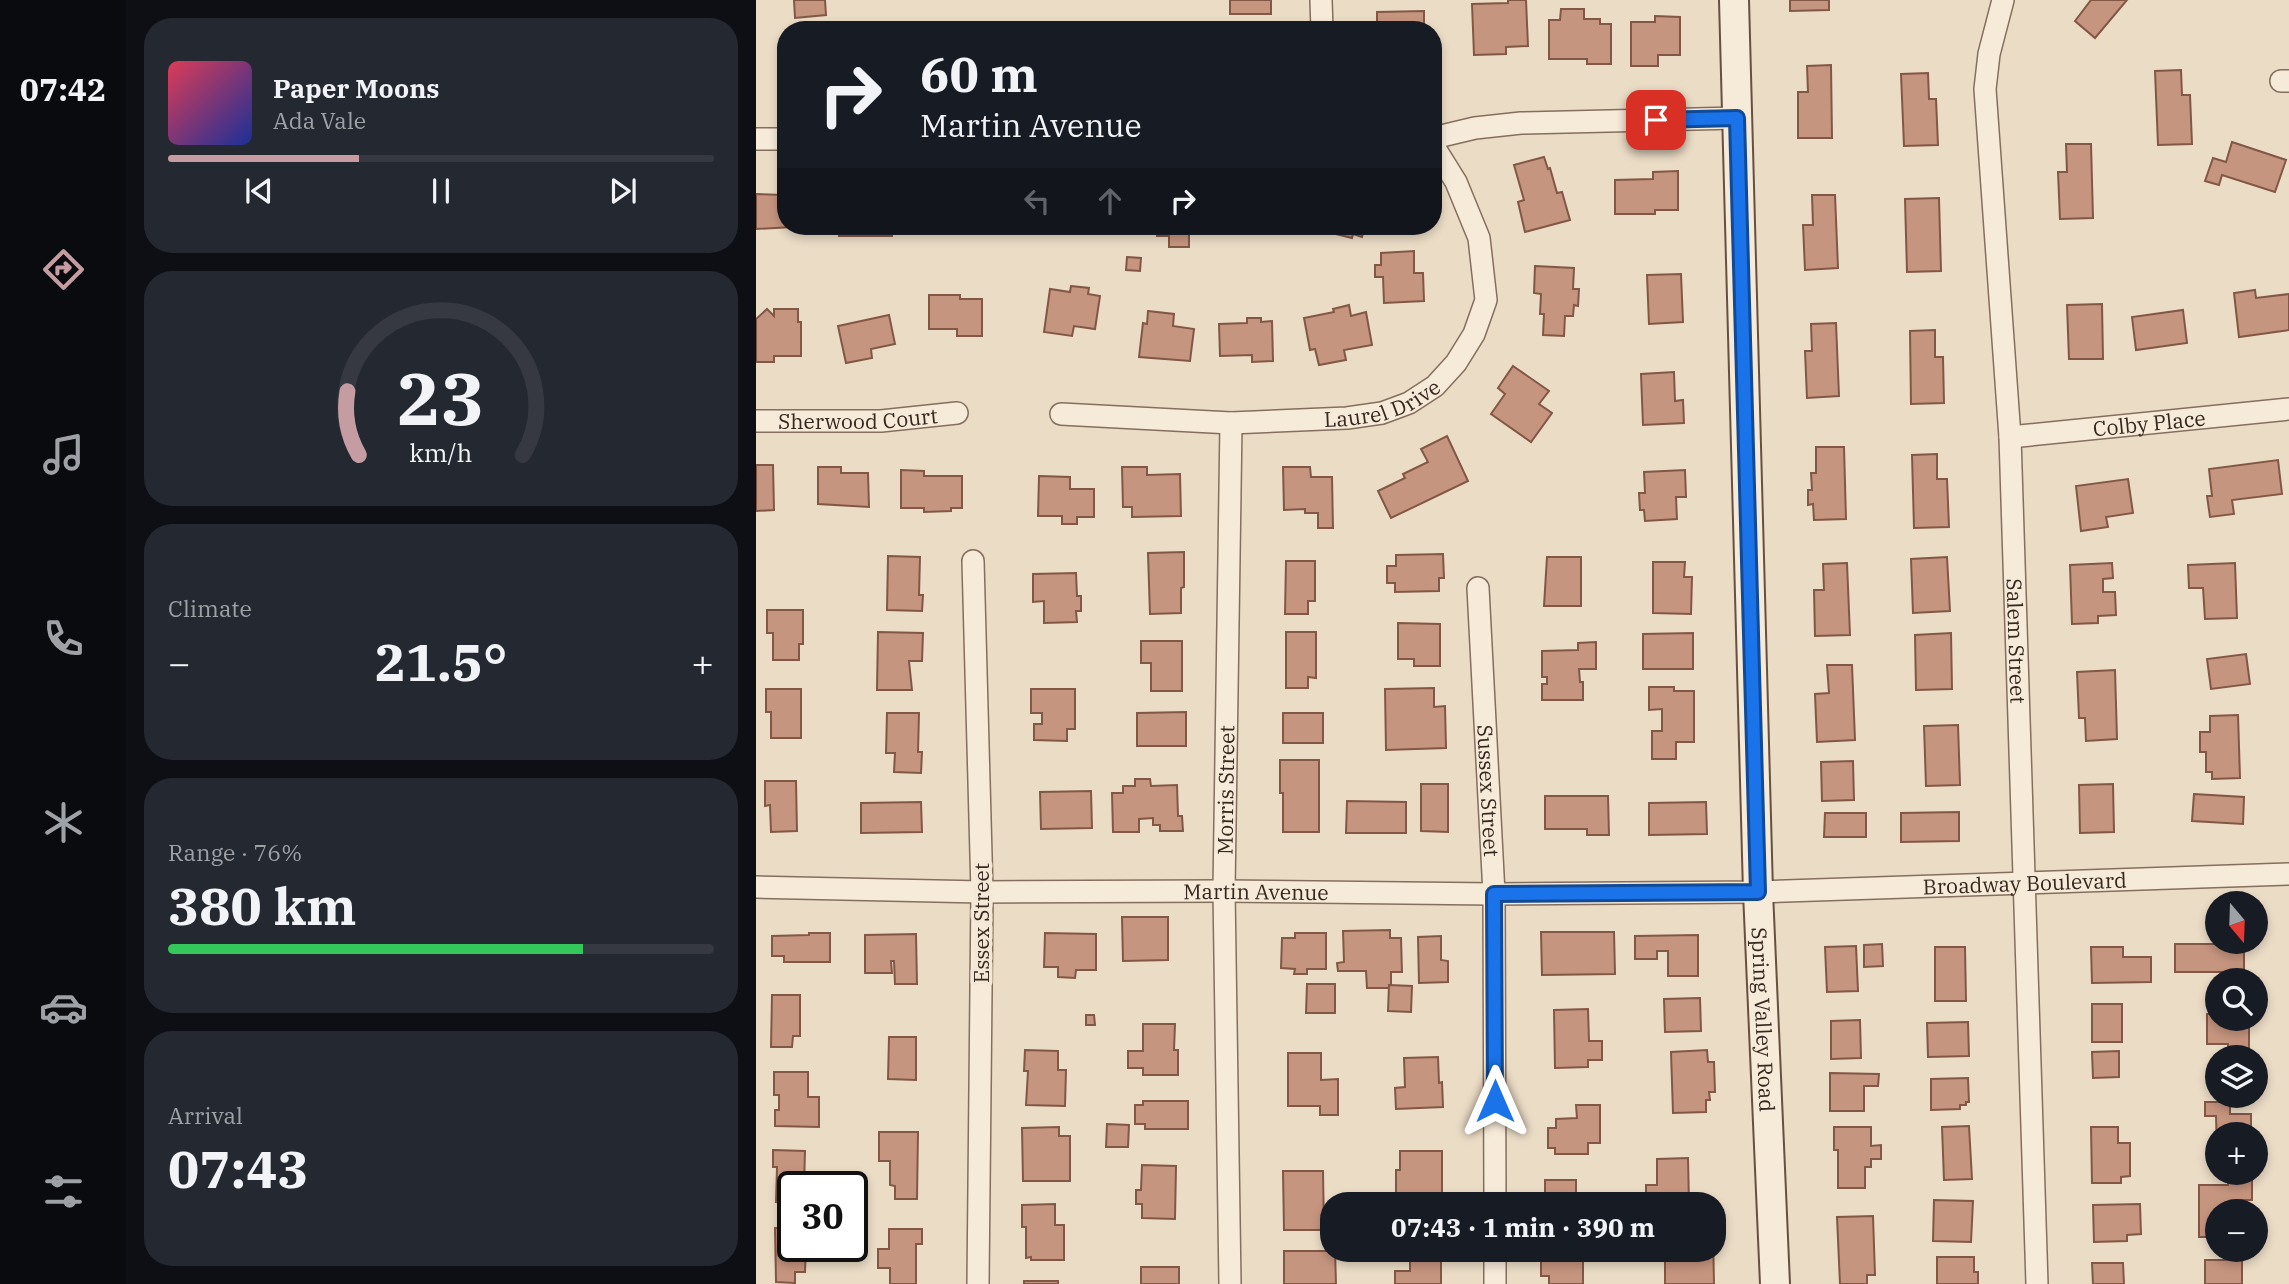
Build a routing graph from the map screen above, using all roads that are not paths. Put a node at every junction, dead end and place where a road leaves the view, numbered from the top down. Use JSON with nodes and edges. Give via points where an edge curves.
{"nodes":[{"id":1,"x":1321,"y":0,"type":"edge"},
{"id":2,"x":1734,"y":0,"type":"edge"},
{"id":3,"x":2003,"y":0,"type":"edge"},
{"id":4,"x":1322,"y":21,"type":"edge"},
{"id":5,"x":1737,"y":118,"type":"junction"},
{"id":6,"x":1442,"y":136,"type":"edge"},
{"id":7,"x":756,"y":139,"type":"edge"},
{"id":8,"x":777,"y":139,"type":"edge"},
{"id":9,"x":1442,"y":159,"type":"edge"},
{"id":10,"x":2289,"y":409,"type":"edge"},
{"id":11,"x":957,"y":413,"type":"dead end"},
{"id":12,"x":1061,"y":414,"type":"dead end"},
{"id":13,"x":756,"y":421,"type":"edge"},
{"id":14,"x":1231,"y":423,"type":"junction"},
{"id":15,"x":2010,"y":437,"type":"junction"},
{"id":16,"x":973,"y":561,"type":"dead end"},
{"id":17,"x":1478,"y":587,"type":"dead end"},
{"id":18,"x":2289,"y":874,"type":"edge"},
{"id":19,"x":2025,"y":885,"type":"junction"},
{"id":20,"x":756,"y":887,"type":"edge"},
{"id":21,"x":1224,"y":891,"type":"junction"},
{"id":22,"x":982,"y":892,"type":"junction"},
{"id":23,"x":1758,"y":892,"type":"junction"},
{"id":24,"x":1494,"y":894,"type":"junction"},
{"id":25,"x":1495,"y":1192,"type":"edge"},
{"id":26,"x":1495,"y":1262,"type":"edge"},
{"id":27,"x":978,"y":1284,"type":"edge"},
{"id":28,"x":1230,"y":1284,"type":"edge"},
{"id":29,"x":1496,"y":1284,"type":"edge"},
{"id":30,"x":1775,"y":1284,"type":"edge"},
{"id":31,"x":2037,"y":1284,"type":"edge"}],
"edges":[{"from":1,"to":4,"type":"street"},
{"from":2,"to":5,"type":"street","name":"Spring Valley Road"},
{"from":3,"to":15,"type":"street","name":"Salem Street","via":[[1985,89]]},
{"from":5,"to":6,"type":"street","via":[[1521,123]]},
{"from":5,"to":23,"type":"street","name":"Spring Valley Road"},
{"from":7,"to":8,"type":"street"},
{"from":9,"to":14,"type":"street","name":"Laurel Drive","via":[[1479,237],[1486,300],[1474,334],[1456,363],[1436,386],[1382,413]]},
{"from":10,"to":15,"type":"street","name":"Colby Place"},
{"from":11,"to":13,"type":"street","name":"Sherwood Court","via":[[881,421]]},
{"from":12,"to":14,"type":"street","name":"Laurel Drive"},
{"from":14,"to":21,"type":"street","name":"Morris Street"},
{"from":15,"to":19,"type":"street","name":"Salem Street"},
{"from":16,"to":22,"type":"street","name":"Essex Street"},
{"from":17,"to":24,"type":"street","name":"Sussex Street"},
{"from":18,"to":19,"type":"street","name":"Broadway Boulevard"},
{"from":19,"to":23,"type":"street","name":"Broadway Boulevard"},
{"from":19,"to":31,"type":"street","name":"Salem Street"},
{"from":20,"to":22,"type":"street","name":"Martin Avenue"},
{"from":21,"to":22,"type":"street","name":"Martin Avenue"},
{"from":21,"to":24,"type":"street","name":"Martin Avenue"},
{"from":21,"to":28,"type":"street","name":"Morris Street"},
{"from":22,"to":27,"type":"street","name":"Essex Street"},
{"from":23,"to":24,"type":"street","name":"Martin Avenue"},
{"from":23,"to":30,"type":"street","name":"Spring Valley Road"},
{"from":24,"to":25,"type":"street","name":"Sussex Street"},
{"from":26,"to":29,"type":"street"}]}
